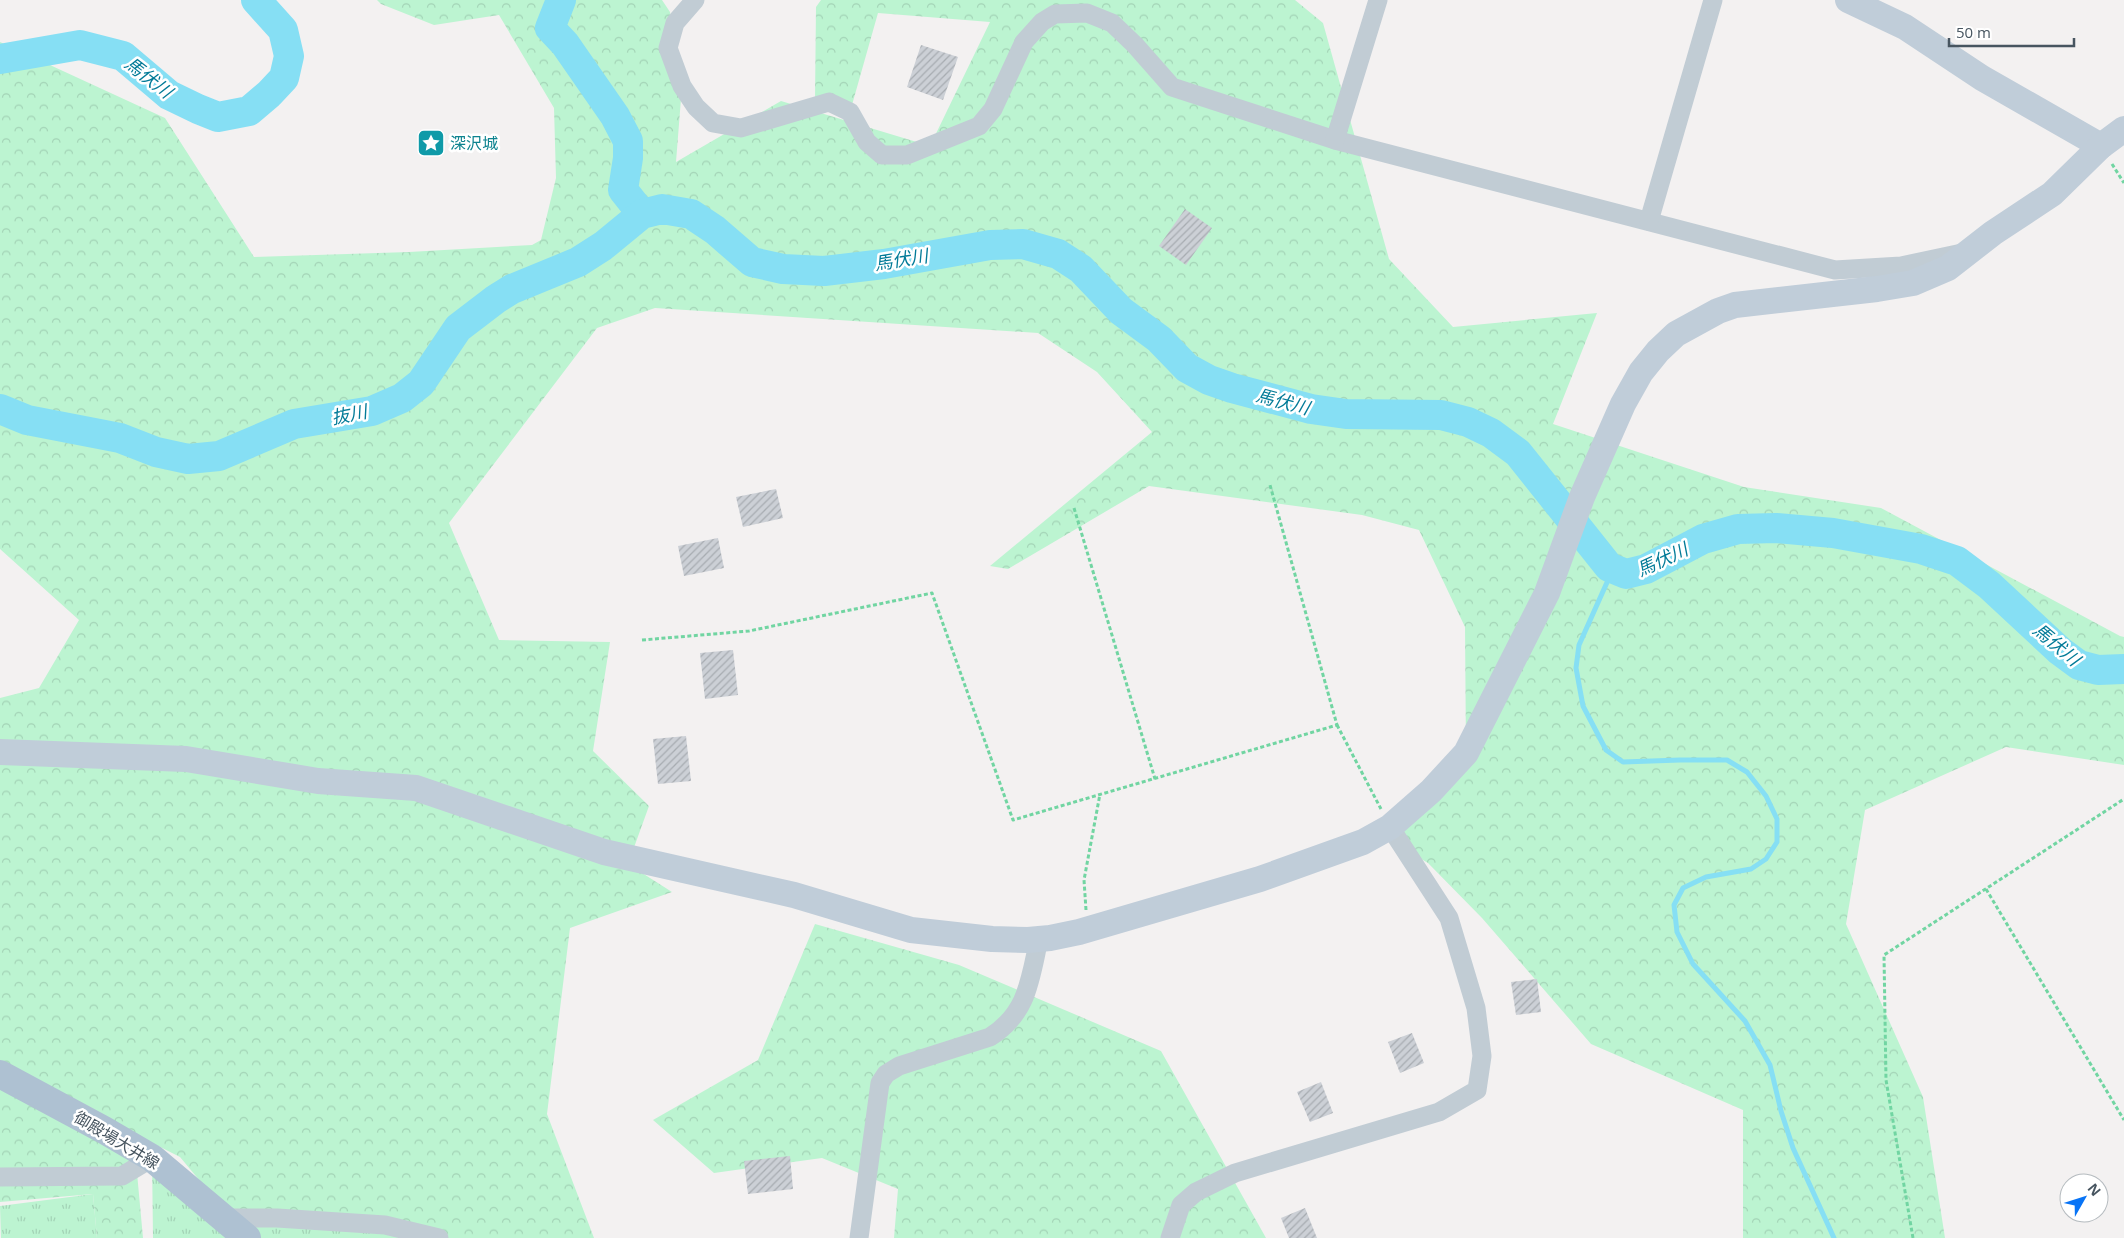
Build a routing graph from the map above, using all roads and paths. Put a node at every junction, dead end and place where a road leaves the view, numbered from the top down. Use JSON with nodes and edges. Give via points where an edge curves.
{"nodes":[{"id":1,"x":695,"y":0,"type":"edge"},
{"id":2,"x":1378,"y":0,"type":"edge"},
{"id":3,"x":1713,"y":0,"type":"edge"},
{"id":4,"x":1848,"y":0,"type":"edge"},
{"id":5,"x":2124,"y":129,"type":"edge"},
{"id":6,"x":1335,"y":140,"type":"junction"},
{"id":7,"x":2101,"y":146,"type":"junction"},
{"id":8,"x":1649,"y":221,"type":"junction"},
{"id":9,"x":1970,"y":252,"type":"junction"},
{"id":10,"x":1270,"y":485,"type":"dead end"},
{"id":11,"x":1074,"y":508,"type":"dead end"},
{"id":12,"x":642,"y":640,"type":"dead end"},
{"id":13,"x":1337,"y":725,"type":"junction"},
{"id":14,"x":0,"y":752,"type":"edge"},
{"id":15,"x":1155,"y":779,"type":"junction"},
{"id":16,"x":1100,"y":794,"type":"junction"},
{"id":17,"x":2124,"y":799,"type":"edge"},
{"id":18,"x":1390,"y":827,"type":"junction"},
{"id":19,"x":1986,"y":889,"type":"junction"},
{"id":20,"x":1088,"y":928,"type":"junction"},
{"id":21,"x":1038,"y":939,"type":"junction"},
{"id":22,"x":0,"y":1074,"type":"edge"},
{"id":23,"x":2124,"y":1120,"type":"edge"},
{"id":24,"x":152,"y":1158,"type":"junction"},
{"id":25,"x":0,"y":1177,"type":"edge"},
{"id":26,"x":224,"y":1218,"type":"junction"},
{"id":27,"x":247,"y":1238,"type":"edge"},
{"id":28,"x":439,"y":1238,"type":"edge"},
{"id":29,"x":859,"y":1238,"type":"edge"},
{"id":30,"x":1170,"y":1238,"type":"edge"},
{"id":31,"x":1914,"y":1238,"type":"edge"}],
"edges":[{"from":1,"to":6,"type":"street","via":[[675,23],[668,48],[682,86],[696,107],[714,123],[740,128],[829,102],[850,112],[867,142],[882,155],[907,155],[979,126],[994,109],[1024,42],[1042,22],[1055,14],[1087,12],[1112,22],[1172,87]]},
{"from":2,"to":6,"type":"street"},
{"from":3,"to":8,"type":"street"},
{"from":4,"to":7,"type":"street","via":[[1905,27],[1982,78]]},
{"from":5,"to":7,"type":"street"},
{"from":6,"to":8,"type":"street"},
{"from":7,"to":9,"type":"street","via":[[2052,194]]},
{"from":8,"to":9,"type":"street","via":[[1835,270],[1901,266]]},
{"from":9,"to":18,"type":"street","via":[[1948,268],[1913,283],[1735,305],[1676,334],[1658,351],[1641,372],[1623,404],[1582,497],[1547,593],[1466,753],[1431,791]]},
{"from":10,"to":13,"type":"path"},
{"from":11,"to":15,"type":"path"},
{"from":12,"to":16,"type":"path","via":[[749,631],[932,593],[1013,820]]},
{"from":13,"to":15,"type":"path"},
{"from":13,"to":18,"type":"path"},
{"from":14,"to":21,"type":"street","via":[[186,759],[318,780],[416,788],[604,852],[794,895],[910,930]]},
{"from":15,"to":16,"type":"path"},
{"from":16,"to":20,"type":"path","via":[[1084,880]]},
{"from":17,"to":19,"type":"path"},
{"from":18,"to":20,"type":"street","via":[[1363,842],[1260,878]]},
{"from":18,"to":30,"type":"street","via":[[1449,918],[1476,1008],[1482,1056],[1477,1090],[1439,1112],[1235,1173],[1196,1192],[1181,1205]]},
{"from":19,"to":23,"type":"path"},
{"from":19,"to":31,"type":"path","via":[[1884,955],[1886,1080]]},
{"from":20,"to":21,"type":"street"},
{"from":21,"to":29,"type":"street","via":[[1028,990],[1015,1016],[1003,1029],[990,1037],[899,1066],[886,1074],[880,1083]]},
{"from":22,"to":24,"type":"main road","name":"御殿場大井線"},
{"from":24,"to":25,"type":"street","via":[[122,1176]]},
{"from":24,"to":26,"type":"main road","name":"御殿場大井線"},
{"from":26,"to":27,"type":"main road","name":"御殿場大井線"},
{"from":26,"to":28,"type":"street","via":[[385,1225]]}]}
